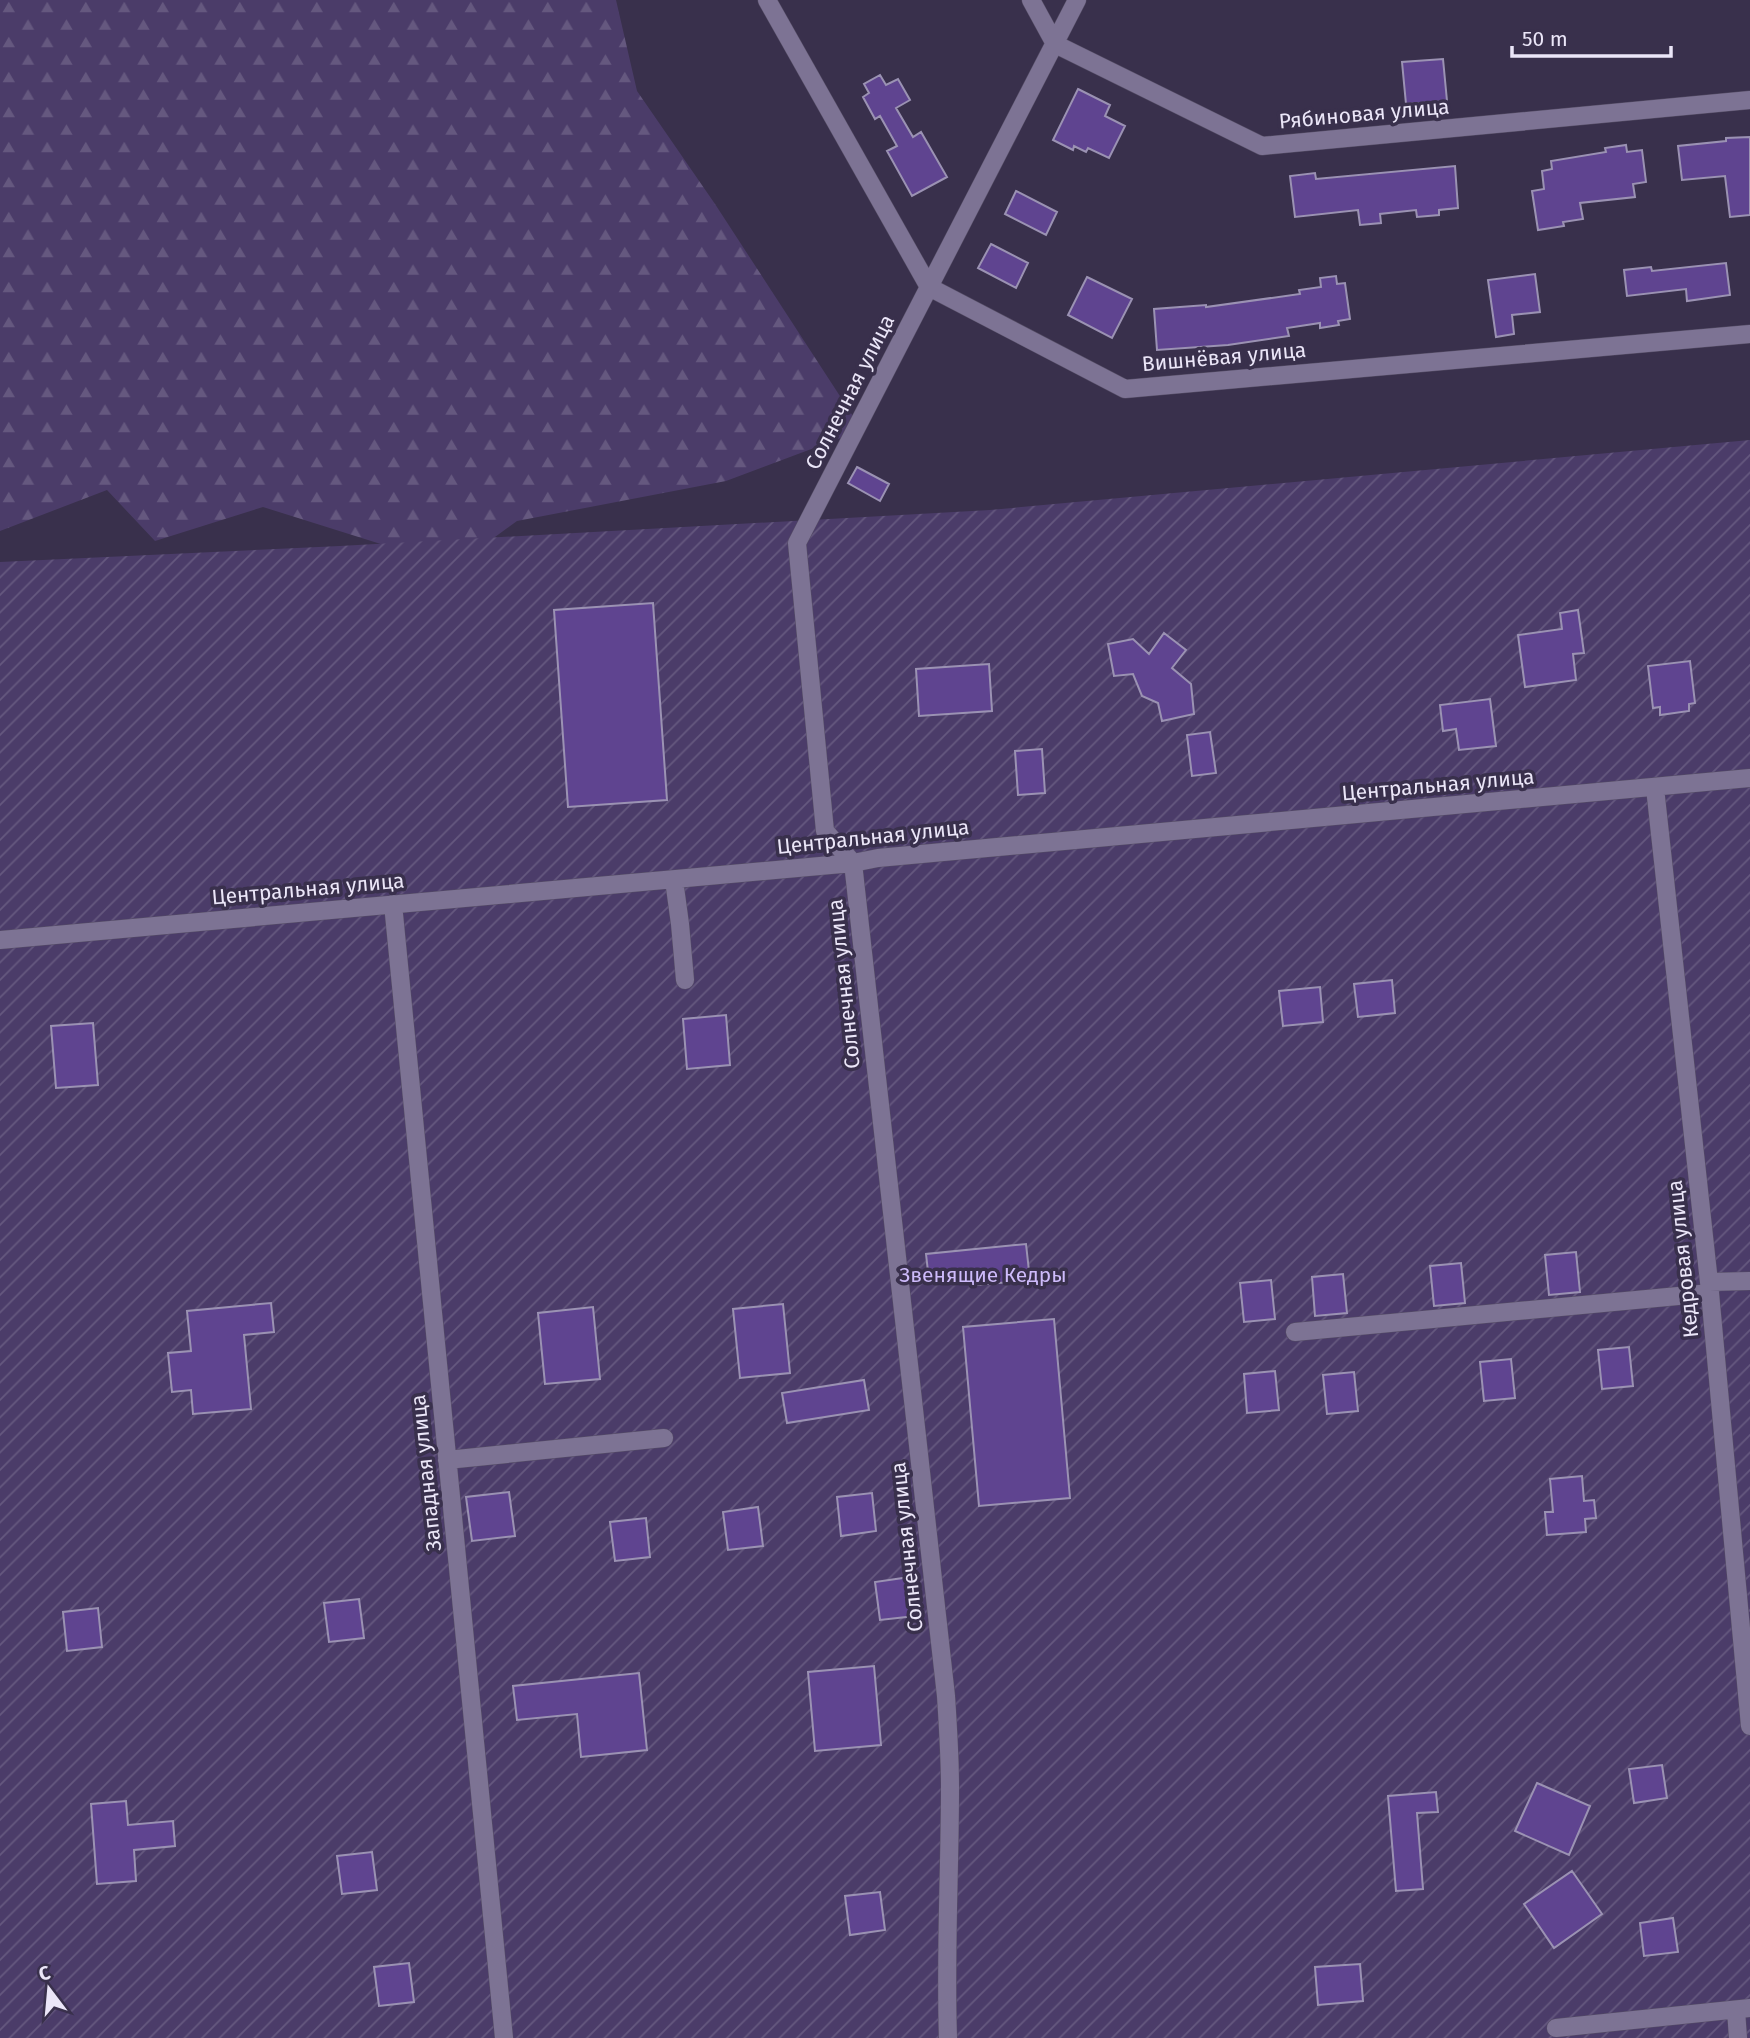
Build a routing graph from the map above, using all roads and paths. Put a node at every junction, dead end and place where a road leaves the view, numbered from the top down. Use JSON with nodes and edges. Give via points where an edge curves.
{"nodes":[{"id":1,"x":767,"y":0,"type":"edge"},
{"id":2,"x":1031,"y":0,"type":"edge"},
{"id":3,"x":1077,"y":0,"type":"edge"},
{"id":4,"x":1055,"y":44,"type":"junction"},
{"id":5,"x":1750,"y":100,"type":"edge"},
{"id":6,"x":929,"y":287,"type":"junction"},
{"id":7,"x":1750,"y":334,"type":"edge"},
{"id":8,"x":1750,"y":778,"type":"edge"},
{"id":9,"x":1655,"y":788,"type":"junction"},
{"id":10,"x":853,"y":863,"type":"junction"},
{"id":11,"x":674,"y":880,"type":"junction"},
{"id":12,"x":393,"y":904,"type":"junction"},
{"id":13,"x":0,"y":940,"type":"edge"},
{"id":14,"x":685,"y":980,"type":"dead end"},
{"id":15,"x":1750,"y":1281,"type":"edge"},
{"id":16,"x":1709,"y":1288,"type":"junction"},
{"id":17,"x":1296,"y":1332,"type":"dead end"},
{"id":18,"x":664,"y":1438,"type":"dead end"},
{"id":19,"x":447,"y":1460,"type":"junction"},
{"id":20,"x":1750,"y":1726,"type":"edge"},
{"id":21,"x":1743,"y":2009,"type":"edge"},
{"id":22,"x":1556,"y":2028,"type":"dead end"},
{"id":23,"x":504,"y":2038,"type":"edge"},
{"id":24,"x":948,"y":2038,"type":"edge"},
{"id":25,"x":1738,"y":2038,"type":"edge"}],
"edges":[{"from":1,"to":6,"type":"street"},
{"from":2,"to":4,"type":"street"},
{"from":3,"to":4,"type":"street","name":"Солнечная улица"},
{"from":4,"to":5,"type":"street","name":"Рябиновая улица","via":[[1262,146]]},
{"from":4,"to":6,"type":"street","name":"Солнечная улица"},
{"from":6,"to":7,"type":"street","name":"Вишнёвая улица","via":[[1125,389]]},
{"from":6,"to":10,"type":"street","name":"Солнечная улица","via":[[797,543],[825,831]]},
{"from":8,"to":9,"type":"street","name":"Центральная улица"},
{"from":9,"to":10,"type":"street","name":"Центральная улица"},
{"from":9,"to":16,"type":"street","name":"Кедровая улица"},
{"from":10,"to":11,"type":"street","name":"Центральная улица"},
{"from":10,"to":24,"type":"street","name":"Солнечная улица","via":[[946,1696]]},
{"from":11,"to":12,"type":"street","name":"Центральная улица"},
{"from":11,"to":14,"type":"street"},
{"from":12,"to":13,"type":"street","name":"Центральная улица"},
{"from":12,"to":19,"type":"street","name":"Западная улица"},
{"from":15,"to":16,"type":"street"},
{"from":16,"to":17,"type":"street"},
{"from":16,"to":20,"type":"street","name":"Кедровая улица"},
{"from":18,"to":19,"type":"street"},
{"from":19,"to":23,"type":"street","name":"Западная улица"},
{"from":21,"to":22,"type":"street"},
{"from":21,"to":25,"type":"street"}]}
